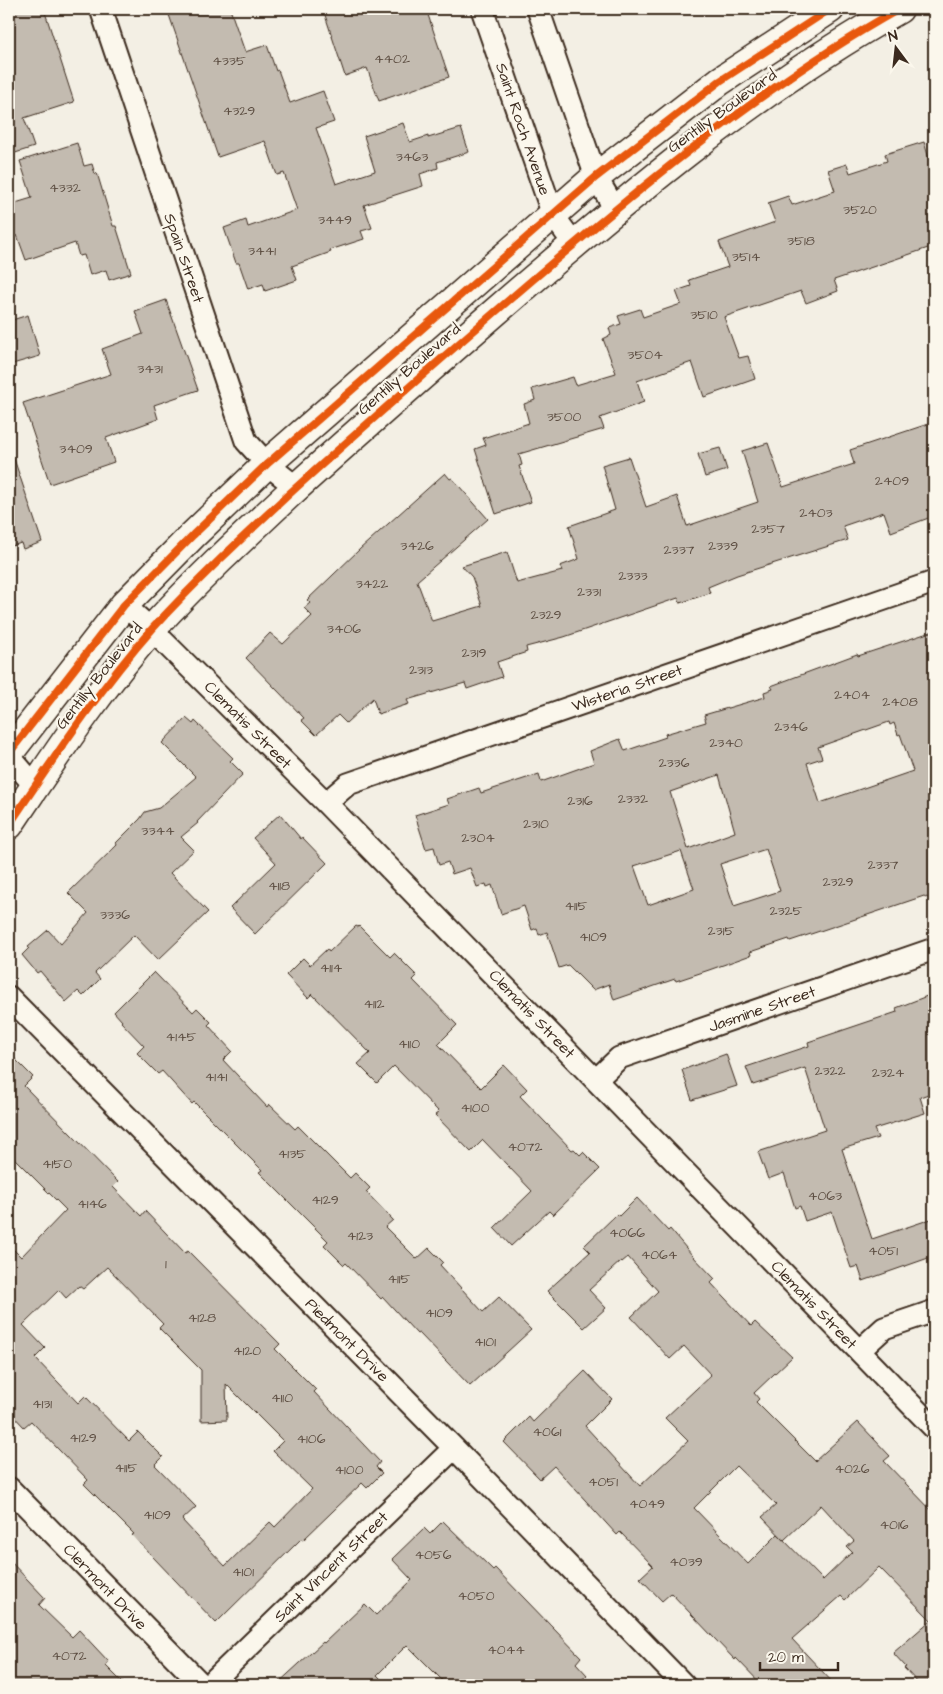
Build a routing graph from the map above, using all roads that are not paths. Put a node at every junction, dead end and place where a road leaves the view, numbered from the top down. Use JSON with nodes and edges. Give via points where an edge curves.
{"nodes":[{"id":1,"x":101,"y":9,"type":"edge"},
{"id":2,"x":482,"y":9,"type":"edge"},
{"id":3,"x":538,"y":9,"type":"edge"},
{"id":4,"x":830,"y":9,"type":"edge"},
{"id":5,"x":899,"y":9,"type":"edge"},
{"id":6,"x":596,"y":177,"type":"junction"},
{"id":7,"x":615,"y":209,"type":"junction"},
{"id":8,"x":553,"y":215,"type":"junction"},
{"id":9,"x":574,"y":244,"type":"junction"},
{"id":10,"x":267,"y":464,"type":"junction"},
{"id":11,"x":297,"y":488,"type":"junction"},
{"id":12,"x":934,"y":582,"type":"edge"},
{"id":13,"x":124,"y":605,"type":"junction"},
{"id":14,"x":152,"y":630,"type":"junction"},
{"id":15,"x":9,"y":754,"type":"edge"},
{"id":16,"x":35,"y":786,"type":"junction"},
{"id":17,"x":326,"y":803,"type":"junction"},
{"id":18,"x":9,"y":825,"type":"edge"},
{"id":19,"x":934,"y":949,"type":"edge"},
{"id":20,"x":9,"y":997,"type":"edge"},
{"id":21,"x":596,"y":1080,"type":"junction"},
{"id":22,"x":934,"y":1311,"type":"edge"},
{"id":23,"x":859,"y":1351,"type":"junction"},
{"id":24,"x":934,"y":1428,"type":"edge"},
{"id":25,"x":454,"y":1448,"type":"junction"},
{"id":26,"x":9,"y":1488,"type":"edge"},
{"id":27,"x":202,"y":1685,"type":"edge"},
{"id":28,"x":209,"y":1685,"type":"edge"},
{"id":29,"x":684,"y":1685,"type":"edge"}],
"edges":[{"from":1,"to":10,"type":"street","name":"Spain Street","via":[[246,441]]},
{"from":2,"to":8,"type":"street","name":"Saint Roch Avenue"},
{"from":3,"to":6,"type":"street"},
{"from":4,"to":6,"type":"main road","name":"Gentilly Boulevard","via":[[720,81]]},
{"from":5,"to":7,"type":"main road","name":"Gentilly Boulevard","via":[[775,88]]},
{"from":6,"to":7,"type":"street"},
{"from":6,"to":8,"type":"main road","name":"Gentilly Boulevard"},
{"from":7,"to":9,"type":"main road","name":"Gentilly Boulevard"},
{"from":8,"to":9,"type":"street","name":"Saint Roch Avenue"},
{"from":8,"to":10,"type":"main road","name":"Gentilly Boulevard"},
{"from":9,"to":11,"type":"main road","name":"Gentilly Boulevard"},
{"from":10,"to":11,"type":"street","name":"Spain Street"},
{"from":10,"to":13,"type":"main road","name":"Gentilly Boulevard"},
{"from":11,"to":14,"type":"main road","name":"Gentilly Boulevard","via":[[208,569]]},
{"from":12,"to":17,"type":"street","name":"Wisteria Street","via":[[348,784]]},
{"from":13,"to":14,"type":"street","name":"Clematis Street"},
{"from":13,"to":15,"type":"main road","name":"Gentilly Boulevard"},
{"from":14,"to":16,"type":"main road","name":"Gentilly Boulevard","via":[[114,676]]},
{"from":14,"to":17,"type":"street","name":"Clematis Street"},
{"from":15,"to":16,"type":"street"},
{"from":16,"to":18,"type":"main road","name":"Gentilly Boulevard"},
{"from":17,"to":21,"type":"street","name":"Clematis Street"},
{"from":19,"to":21,"type":"street","name":"Jasmine Street","via":[[619,1058]]},
{"from":20,"to":25,"type":"street","name":"Piedmont Drive"},
{"from":21,"to":23,"type":"street","name":"Clematis Street"},
{"from":22,"to":23,"type":"street","via":[[884,1328]]},
{"from":23,"to":24,"type":"street","name":"Clematis Street"},
{"from":25,"to":28,"type":"street","name":"Saint Vincent Street"},
{"from":25,"to":29,"type":"street","name":"Piedmont Drive"},
{"from":26,"to":27,"type":"street","name":"Clermont Drive"}]}
